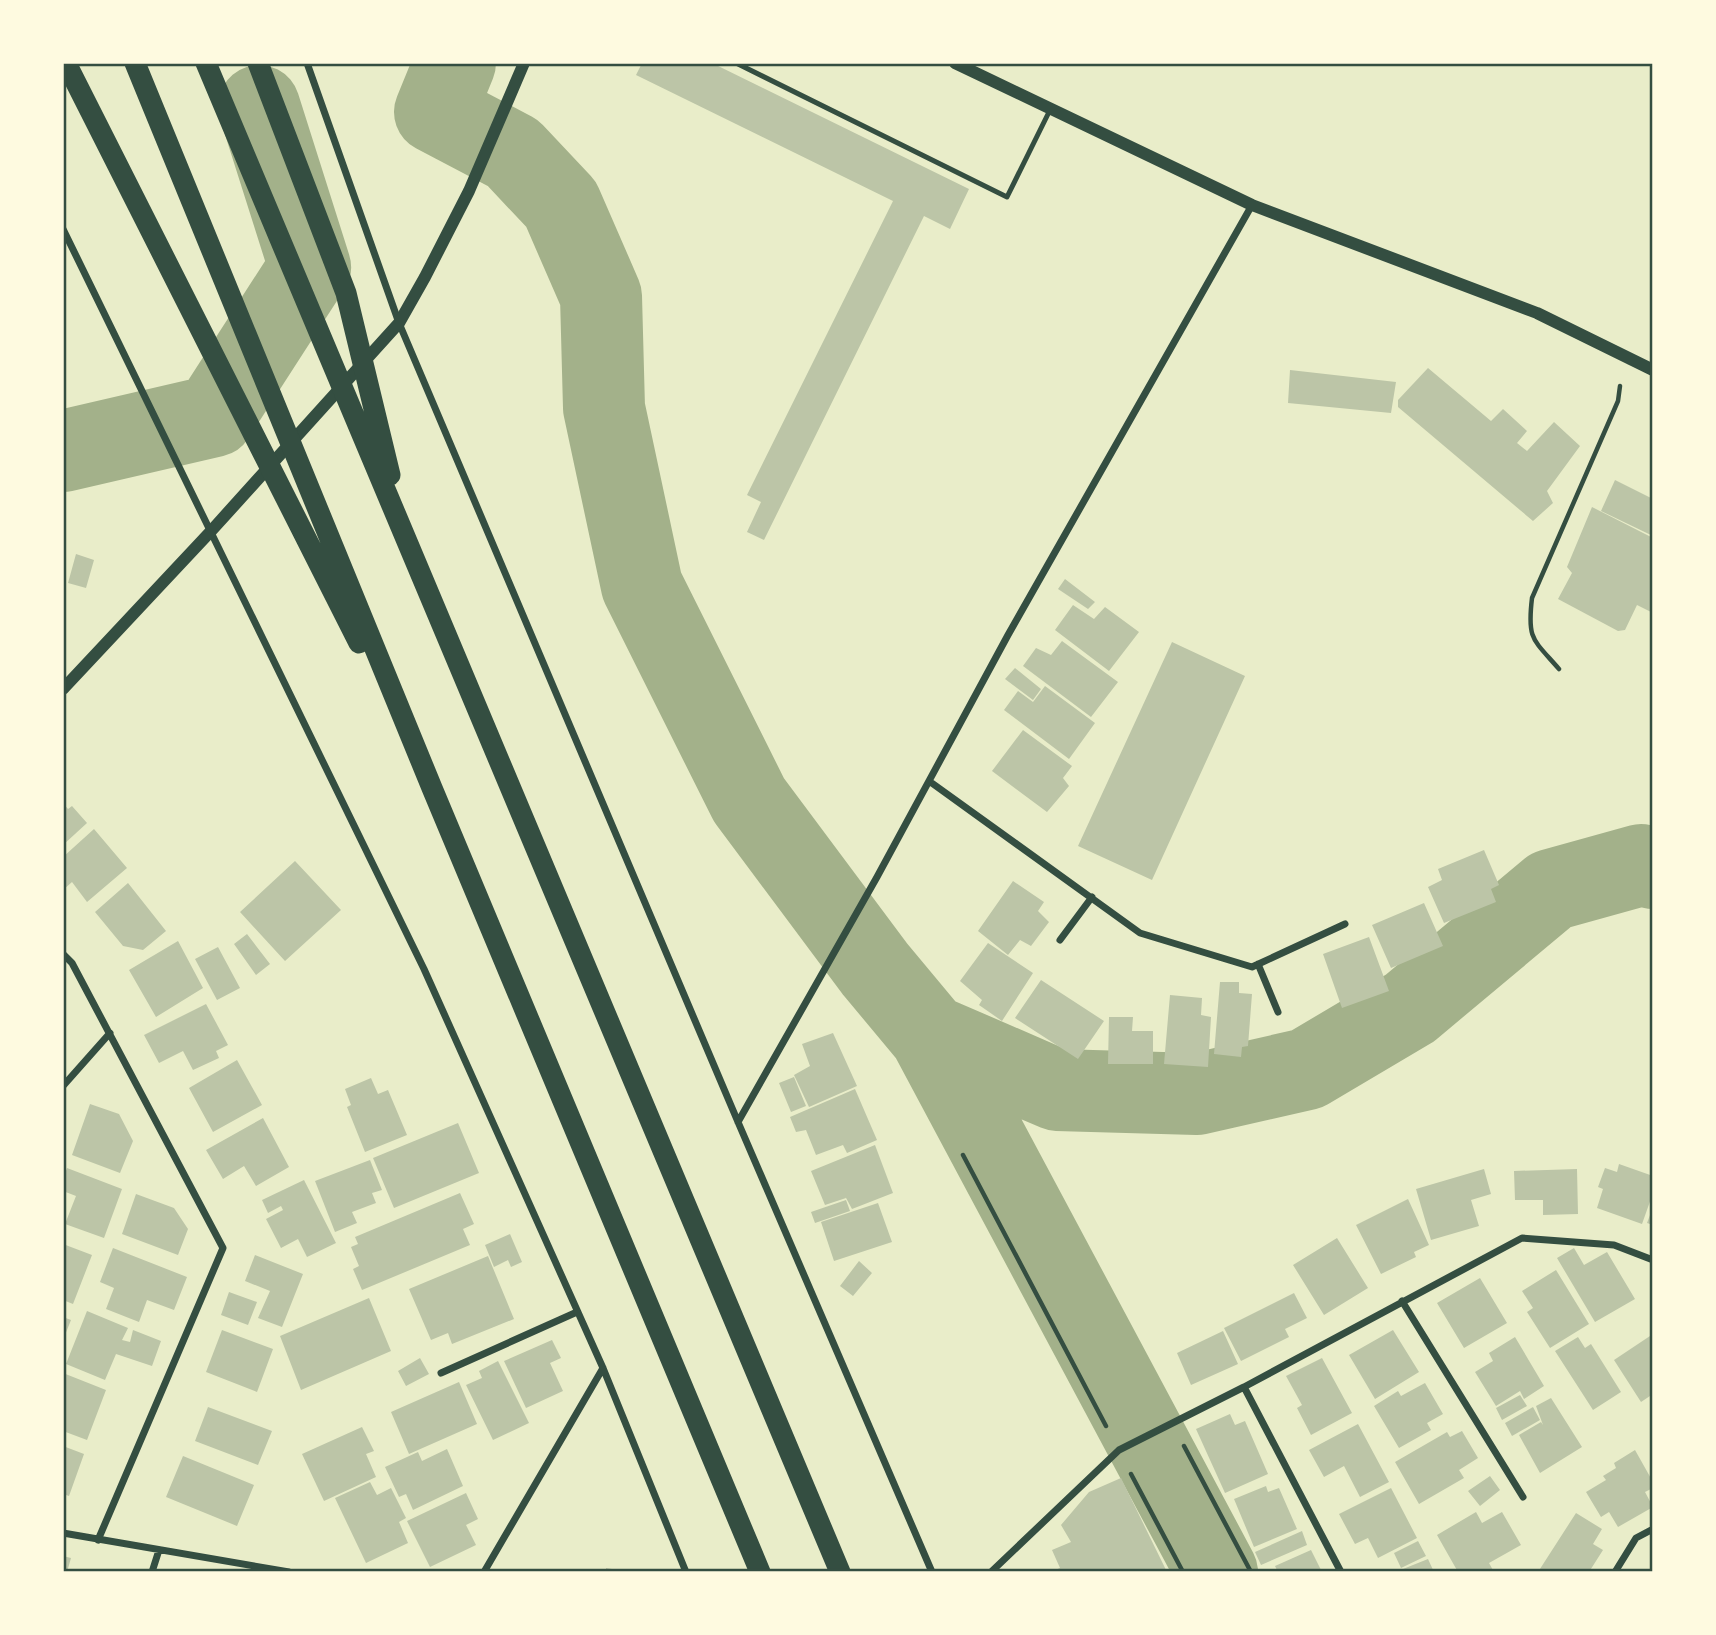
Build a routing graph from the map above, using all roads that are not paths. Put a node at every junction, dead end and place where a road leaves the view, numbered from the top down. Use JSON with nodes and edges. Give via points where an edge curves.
{"nodes":[{"id":1,"x":135,"y":63,"type":"edge"},
{"id":2,"x":206,"y":63,"type":"edge"},
{"id":3,"x":258,"y":63,"type":"edge"},
{"id":4,"x":307,"y":63,"type":"edge"},
{"id":5,"x":524,"y":63,"type":"edge"},
{"id":6,"x":736,"y":63,"type":"edge"},
{"id":7,"x":955,"y":63,"type":"edge"},
{"id":8,"x":70,"y":70,"type":"edge"},
{"id":9,"x":1051,"y":109,"type":"junction"},
{"id":10,"x":1252,"y":205,"type":"junction"},
{"id":11,"x":63,"y":229,"type":"edge"},
{"id":12,"x":398,"y":323,"type":"junction"},
{"id":13,"x":1653,"y":370,"type":"edge"},
{"id":14,"x":212,"y":530,"type":"junction"},
{"id":15,"x":406,"y":538,"type":"junction"},
{"id":16,"x":333,"y":571,"type":"junction"},
{"id":17,"x":63,"y":689,"type":"edge"},
{"id":18,"x":929,"y":780,"type":"junction"},
{"id":19,"x":1092,"y":897,"type":"junction"},
{"id":20,"x":1345,"y":924,"type":"dead end"},
{"id":21,"x":1060,"y":940,"type":"dead end"},
{"id":22,"x":63,"y":954,"type":"edge"},
{"id":23,"x":1258,"y":964,"type":"junction"},
{"id":24,"x":1278,"y":1012,"type":"dead end"},
{"id":25,"x":110,"y":1033,"type":"junction"},
{"id":26,"x":63,"y":1086,"type":"edge"},
{"id":27,"x":738,"y":1122,"type":"junction"},
{"id":28,"x":1653,"y":1260,"type":"edge"},
{"id":29,"x":1402,"y":1301,"type":"junction"},
{"id":30,"x":577,"y":1312,"type":"junction"},
{"id":31,"x":603,"y":1368,"type":"junction"},
{"id":32,"x":441,"y":1373,"type":"dead end"},
{"id":33,"x":1244,"y":1387,"type":"junction"},
{"id":34,"x":1523,"y":1497,"type":"dead end"},
{"id":35,"x":1653,"y":1529,"type":"edge"},
{"id":36,"x":63,"y":1533,"type":"edge"},
{"id":37,"x":98,"y":1540,"type":"junction"},
{"id":38,"x":159,"y":1550,"type":"junction"},
{"id":39,"x":152,"y":1572,"type":"edge"},
{"id":40,"x":289,"y":1572,"type":"edge"},
{"id":41,"x":484,"y":1572,"type":"edge"},
{"id":42,"x":686,"y":1572,"type":"edge"},
{"id":43,"x":760,"y":1572,"type":"edge"},
{"id":44,"x":840,"y":1572,"type":"edge"},
{"id":45,"x":932,"y":1572,"type":"edge"},
{"id":46,"x":991,"y":1572,"type":"edge"},
{"id":47,"x":1340,"y":1572,"type":"edge"},
{"id":48,"x":1615,"y":1572,"type":"edge"}],
"edges":[{"from":1,"to":16,"type":"highway"},
{"from":2,"to":15,"type":"highway"},
{"from":3,"to":15,"type":"highway","via":[[346,293]]},
{"from":4,"to":12,"type":"street"},
{"from":5,"to":12,"type":"street","via":[[469,191]]},
{"from":6,"to":9,"type":"lane","via":[[1007,197]]},
{"from":7,"to":9,"type":"street"},
{"from":8,"to":16,"type":"highway"},
{"from":9,"to":10,"type":"street"},
{"from":10,"to":13,"type":"street","via":[[1537,313]]},
{"from":10,"to":18,"type":"street"},
{"from":11,"to":14,"type":"street"},
{"from":12,"to":14,"type":"street"},
{"from":12,"to":27,"type":"street"},
{"from":14,"to":17,"type":"street"},
{"from":14,"to":30,"type":"street","via":[[424,969]]},
{"from":15,"to":44,"type":"highway"},
{"from":16,"to":43,"type":"highway","via":[[432,788]]},
{"from":18,"to":19,"type":"street"},
{"from":18,"to":27,"type":"street"},
{"from":19,"to":21,"type":"street"},
{"from":19,"to":23,"type":"street","via":[[1140,933],[1252,967]]},
{"from":20,"to":23,"type":"street"},
{"from":22,"to":25,"type":"street"},
{"from":23,"to":24,"type":"street"},
{"from":25,"to":26,"type":"street"},
{"from":25,"to":37,"type":"street","via":[[223,1248]]},
{"from":27,"to":45,"type":"street"},
{"from":28,"to":29,"type":"street","via":[[1614,1245],[1522,1238]]},
{"from":29,"to":33,"type":"street"},
{"from":29,"to":34,"type":"street"},
{"from":30,"to":31,"type":"street"},
{"from":30,"to":32,"type":"street"},
{"from":31,"to":41,"type":"street"},
{"from":31,"to":42,"type":"street"},
{"from":33,"to":46,"type":"street","via":[[1119,1450]]},
{"from":33,"to":47,"type":"street"},
{"from":35,"to":48,"type":"street","via":[[1636,1538]]},
{"from":36,"to":37,"type":"street"},
{"from":37,"to":38,"type":"street"},
{"from":38,"to":39,"type":"street"},
{"from":38,"to":40,"type":"street"}]}
